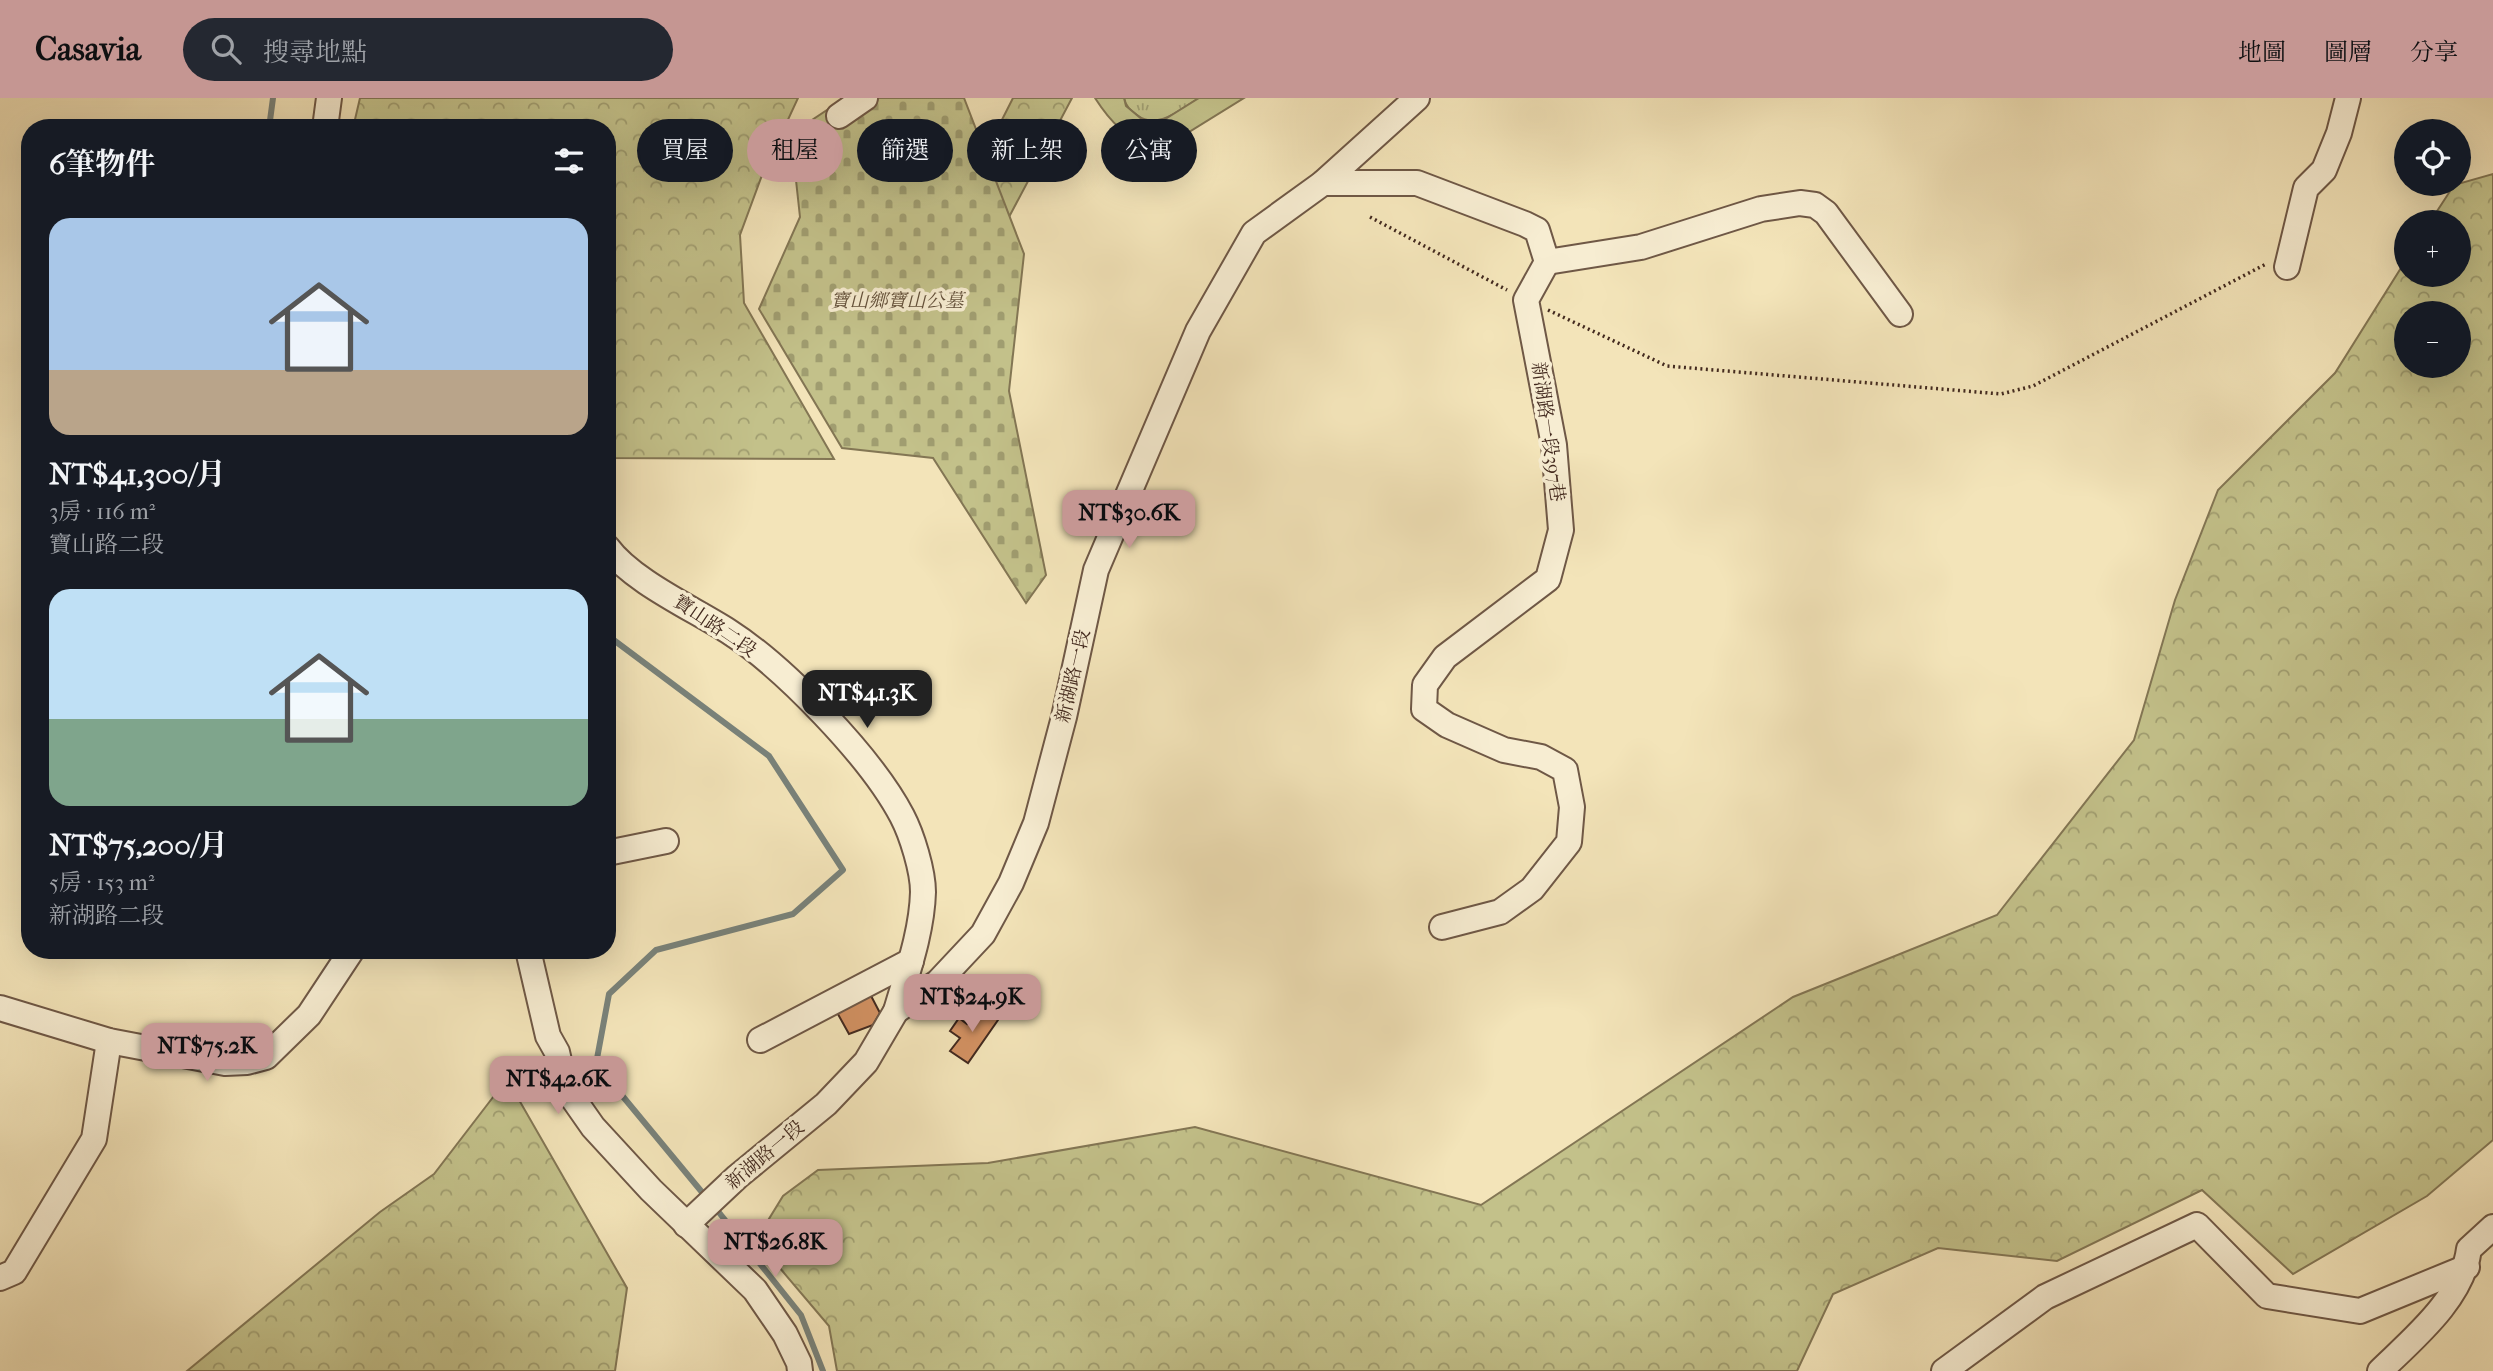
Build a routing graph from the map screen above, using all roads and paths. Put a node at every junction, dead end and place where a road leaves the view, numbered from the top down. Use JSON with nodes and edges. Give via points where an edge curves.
{"nodes":[{"id":1,"x":329,"y":98,"type":"edge"},
{"id":2,"x":865,"y":98,"type":"edge"},
{"id":3,"x":1417,"y":98,"type":"edge"},
{"id":4,"x":2348,"y":98,"type":"edge"},
{"id":5,"x":839,"y":116,"type":"dead end"},
{"id":6,"x":326,"y":119,"type":"edge"},
{"id":7,"x":1323,"y":183,"type":"junction"},
{"id":8,"x":1370,"y":217,"type":"dead end"},
{"id":9,"x":1547,"y":262,"type":"junction"},
{"id":10,"x":2287,"y":267,"type":"joint"},
{"id":11,"x":1526,"y":300,"type":"junction"},
{"id":12,"x":1900,"y":314,"type":"dead end"},
{"id":13,"x":616,"y":557,"type":"edge"},
{"id":14,"x":666,"y":841,"type":"dead end"},
{"id":15,"x":616,"y":851,"type":"edge"},
{"id":16,"x":1442,"y":927,"type":"dead end"},
{"id":17,"x":346,"y":959,"type":"edge"},
{"id":18,"x":530,"y":959,"type":"edge"},
{"id":19,"x":911,"y":961,"type":"junction"},
{"id":20,"x":0,"y":1008,"type":"edge"},
{"id":21,"x":896,"y":1011,"type":"junction"},
{"id":22,"x":760,"y":1040,"type":"dead end"},
{"id":23,"x":109,"y":1041,"type":"junction"},
{"id":24,"x":686,"y":1225,"type":"junction"},
{"id":25,"x":2493,"y":1227,"type":"edge"},
{"id":26,"x":2467,"y":1267,"type":"junction"},
{"id":27,"x":0,"y":1278,"type":"edge"},
{"id":28,"x":800,"y":1371,"type":"edge"},
{"id":29,"x":1944,"y":1371,"type":"edge"},
{"id":30,"x":2380,"y":1371,"type":"edge"}],
"edges":[{"from":1,"to":6,"type":"street"},
{"from":2,"to":5,"type":"street"},
{"from":3,"to":7,"type":"street","name":"新湖路一段"},
{"from":4,"to":10,"type":"street","via":[[2324,170],[2306,188]]},
{"from":7,"to":9,"type":"street","via":[[1417,183],[1537,230]]},
{"from":7,"to":21,"type":"street","name":"新湖路一段","via":[[1254,233],[1198,331],[1096,570],[1036,823],[1011,883],[983,934],[938,982]]},
{"from":8,"to":11,"type":"path"},
{"from":9,"to":11,"type":"street"},
{"from":9,"to":12,"type":"street","via":[[1641,247],[1761,209],[1815,205],[1826,213]]},
{"from":10,"to":11,"type":"path","via":[[2272,261],[2033,386],[2001,394],[1667,366]]},
{"from":11,"to":16,"type":"street","name":"新湖路一段397巷","via":[[1554,445],[1561,530],[1548,579],[1446,657],[1426,685],[1424,709],[1447,725],[1504,750],[1541,757],[1565,771],[1573,807],[1569,842],[1532,889],[1500,912]]},
{"from":13,"to":19,"type":"street","name":"寶山路二段","via":[[626,569],[732,634],[778,672],[827,719],[872,772],[902,817],[919,863],[923,891]]},
{"from":14,"to":15,"type":"street"},
{"from":17,"to":23,"type":"street","via":[[309,1015],[266,1057],[225,1063]]},
{"from":18,"to":24,"type":"street","via":[[565,1087],[593,1127]]},
{"from":19,"to":21,"type":"street","name":"寶山路二段"},
{"from":19,"to":22,"type":"street"},
{"from":20,"to":23,"type":"street"},
{"from":21,"to":24,"type":"street","name":"新湖路一段","via":[[866,1062],[834,1096]]},
{"from":23,"to":27,"type":"street","via":[[94,1139],[14,1272]]},
{"from":24,"to":28,"type":"street","via":[[755,1290],[785,1334]]},
{"from":25,"to":26,"type":"street","via":[[2469,1249]]},
{"from":26,"to":29,"type":"street","via":[[2360,1311],[2267,1296],[2197,1225],[2045,1297]]},
{"from":26,"to":30,"type":"street","via":[[2433,1320]]}]}
